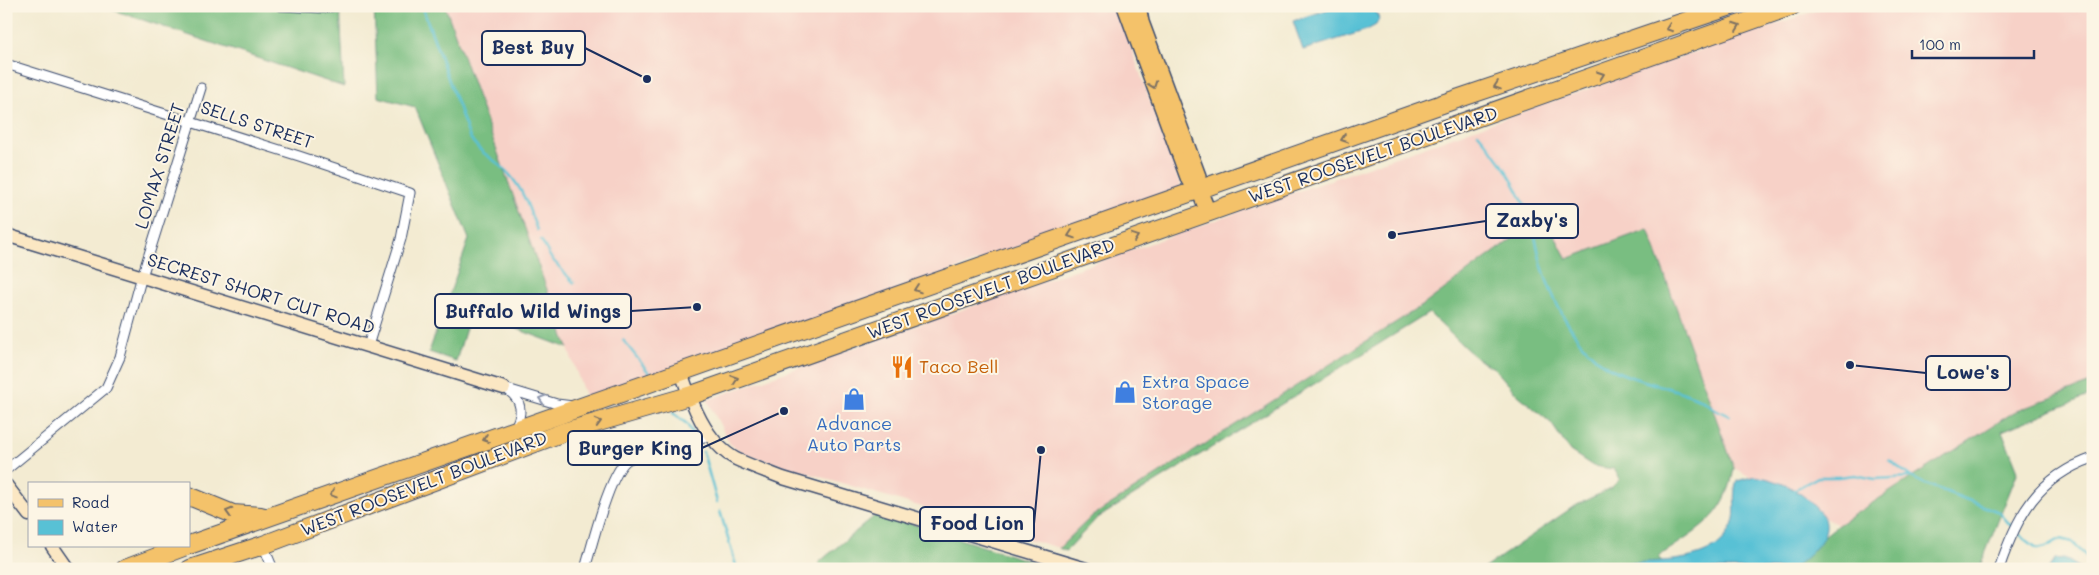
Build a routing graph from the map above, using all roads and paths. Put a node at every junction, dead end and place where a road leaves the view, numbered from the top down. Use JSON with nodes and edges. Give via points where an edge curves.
{"nodes":[{"id":1,"x":281,"y":6,"type":"edge"},
{"id":2,"x":336,"y":6,"type":"edge"},
{"id":3,"x":1124,"y":6,"type":"edge"},
{"id":4,"x":1129,"y":6,"type":"edge"},
{"id":5,"x":1138,"y":6,"type":"edge"},
{"id":6,"x":1731,"y":6,"type":"edge"},
{"id":7,"x":1792,"y":6,"type":"edge"},
{"id":8,"x":1141,"y":22,"type":"junction"},
{"id":9,"x":1581,"y":58,"type":"junction"},
{"id":10,"x":6,"y":64,"type":"edge"},
{"id":11,"x":201,"y":88,"type":"dead end"},
{"id":12,"x":1481,"y":116,"type":"junction"},
{"id":13,"x":191,"y":121,"type":"junction"},
{"id":14,"x":1199,"y":190,"type":"junction"},
{"id":15,"x":1208,"y":212,"type":"junction"},
{"id":16,"x":6,"y":235,"type":"edge"},
{"id":17,"x":142,"y":276,"type":"junction"},
{"id":18,"x":368,"y":346,"type":"junction"},
{"id":19,"x":681,"y":372,"type":"junction"},
{"id":20,"x":504,"y":388,"type":"junction"},
{"id":21,"x":689,"y":396,"type":"junction"},
{"id":22,"x":580,"y":407,"type":"junction"},
{"id":23,"x":514,"y":429,"type":"junction"},
{"id":24,"x":710,"y":435,"type":"junction"},
{"id":25,"x":2093,"y":458,"type":"edge"},
{"id":26,"x":6,"y":470,"type":"edge"},
{"id":27,"x":6,"y":485,"type":"edge"},
{"id":28,"x":190,"y":496,"type":"edge"},
{"id":29,"x":208,"y":504,"type":"junction"},
{"id":30,"x":190,"y":506,"type":"edge"},
{"id":31,"x":28,"y":514,"type":"edge"},
{"id":32,"x":272,"y":515,"type":"junction"},
{"id":33,"x":263,"y":544,"type":"junction"},
{"id":34,"x":190,"y":545,"type":"edge"},
{"id":35,"x":53,"y":548,"type":"edge"},
{"id":36,"x":169,"y":550,"type":"edge"},
{"id":37,"x":67,"y":567,"type":"edge"},
{"id":38,"x":125,"y":569,"type":"edge"},
{"id":39,"x":190,"y":569,"type":"edge"},
{"id":40,"x":273,"y":569,"type":"edge"},
{"id":41,"x":585,"y":569,"type":"edge"},
{"id":42,"x":1086,"y":569,"type":"edge"},
{"id":43,"x":1999,"y":569,"type":"edge"}],
"edges":[{"from":1,"to":2,"type":"street"},
{"from":3,"to":14,"type":"main road","one_way":true,"via":[[1189,180]]},
{"from":4,"to":8,"type":"main road"},
{"from":5,"to":8,"type":"main road"},
{"from":6,"to":9,"type":"highway","name":"WEST ROOSEVELT BOULEVARD","one_way":true},
{"from":12,"to":7,"type":"highway","name":"WEST ROOSEVELT BOULEVARD","one_way":true},
{"from":8,"to":14,"type":"main road","via":[[1198,176]]},
{"from":9,"to":12,"type":"highway","via":[[1584,66],[1576,72]]},
{"from":9,"to":14,"type":"highway","name":"WEST ROOSEVELT BOULEVARD","one_way":true},
{"from":10,"to":13,"type":"street","name":"SELLS STREET"},
{"from":11,"to":13,"type":"street","name":"LOMAX STREET"},
{"from":12,"to":15,"type":"highway","name":"WEST ROOSEVELT BOULEVARD"},
{"from":13,"to":17,"type":"street","name":"LOMAX STREET"},
{"from":13,"to":18,"type":"street","name":"SELLS STREET","via":[[389,184],[410,194],[401,238]]},
{"from":14,"to":15,"type":"main road"},
{"from":14,"to":19,"type":"highway","name":"WEST ROOSEVELT BOULEVARD","one_way":true},
{"from":21,"to":15,"type":"highway","name":"WEST ROOSEVELT BOULEVARD","one_way":true},
{"from":16,"to":17,"type":"street","name":"SECREST SHORT CUT ROAD"},
{"from":17,"to":18,"type":"street","name":"SECREST SHORT CUT ROAD"},
{"from":17,"to":26,"type":"street","name":"LOMAX STREET","via":[[120,357],[106,388]]},
{"from":18,"to":20,"type":"street","name":"SECREST SHORT CUT ROAD"},
{"from":19,"to":21,"type":"street"},
{"from":19,"to":22,"type":"highway","name":"WEST ROOSEVELT BOULEVARD"},
{"from":22,"to":20,"type":"street","name":"SECREST SHORT CUT ROAD","one_way":true,"via":[[557,404]]},
{"from":20,"to":23,"type":"street","via":[[516,397],[521,407]]},
{"from":21,"to":24,"type":"street"},
{"from":33,"to":21,"type":"highway","name":"WEST ROOSEVELT BOULEVARD","one_way":true,"via":[[564,432]]},
{"from":22,"to":23,"type":"highway","name":"WEST ROOSEVELT BOULEVARD"},
{"from":23,"to":32,"type":"highway","name":"WEST ROOSEVELT BOULEVARD","one_way":true},
{"from":24,"to":41,"type":"street","via":[[627,460],[614,474]]},
{"from":24,"to":42,"type":"street","via":[[735,458],[783,478]]},
{"from":25,"to":43,"type":"street","via":[[2064,469],[2032,499]]},
{"from":27,"to":31,"type":"street"},
{"from":28,"to":29,"type":"highway"},
{"from":29,"to":30,"type":"highway","via":[[200,510]]},
{"from":32,"to":29,"type":"highway","one_way":true,"via":[[232,514]]},
{"from":32,"to":34,"type":"highway","name":"WEST ROOSEVELT BOULEVARD"},
{"from":33,"to":39,"type":"highway","name":"WEST ROOSEVELT BOULEVARD"},
{"from":33,"to":40,"type":"street"},
{"from":35,"to":37,"type":"street"},
{"from":36,"to":38,"type":"highway","name":"WEST ROOSEVELT BOULEVARD"}]}
